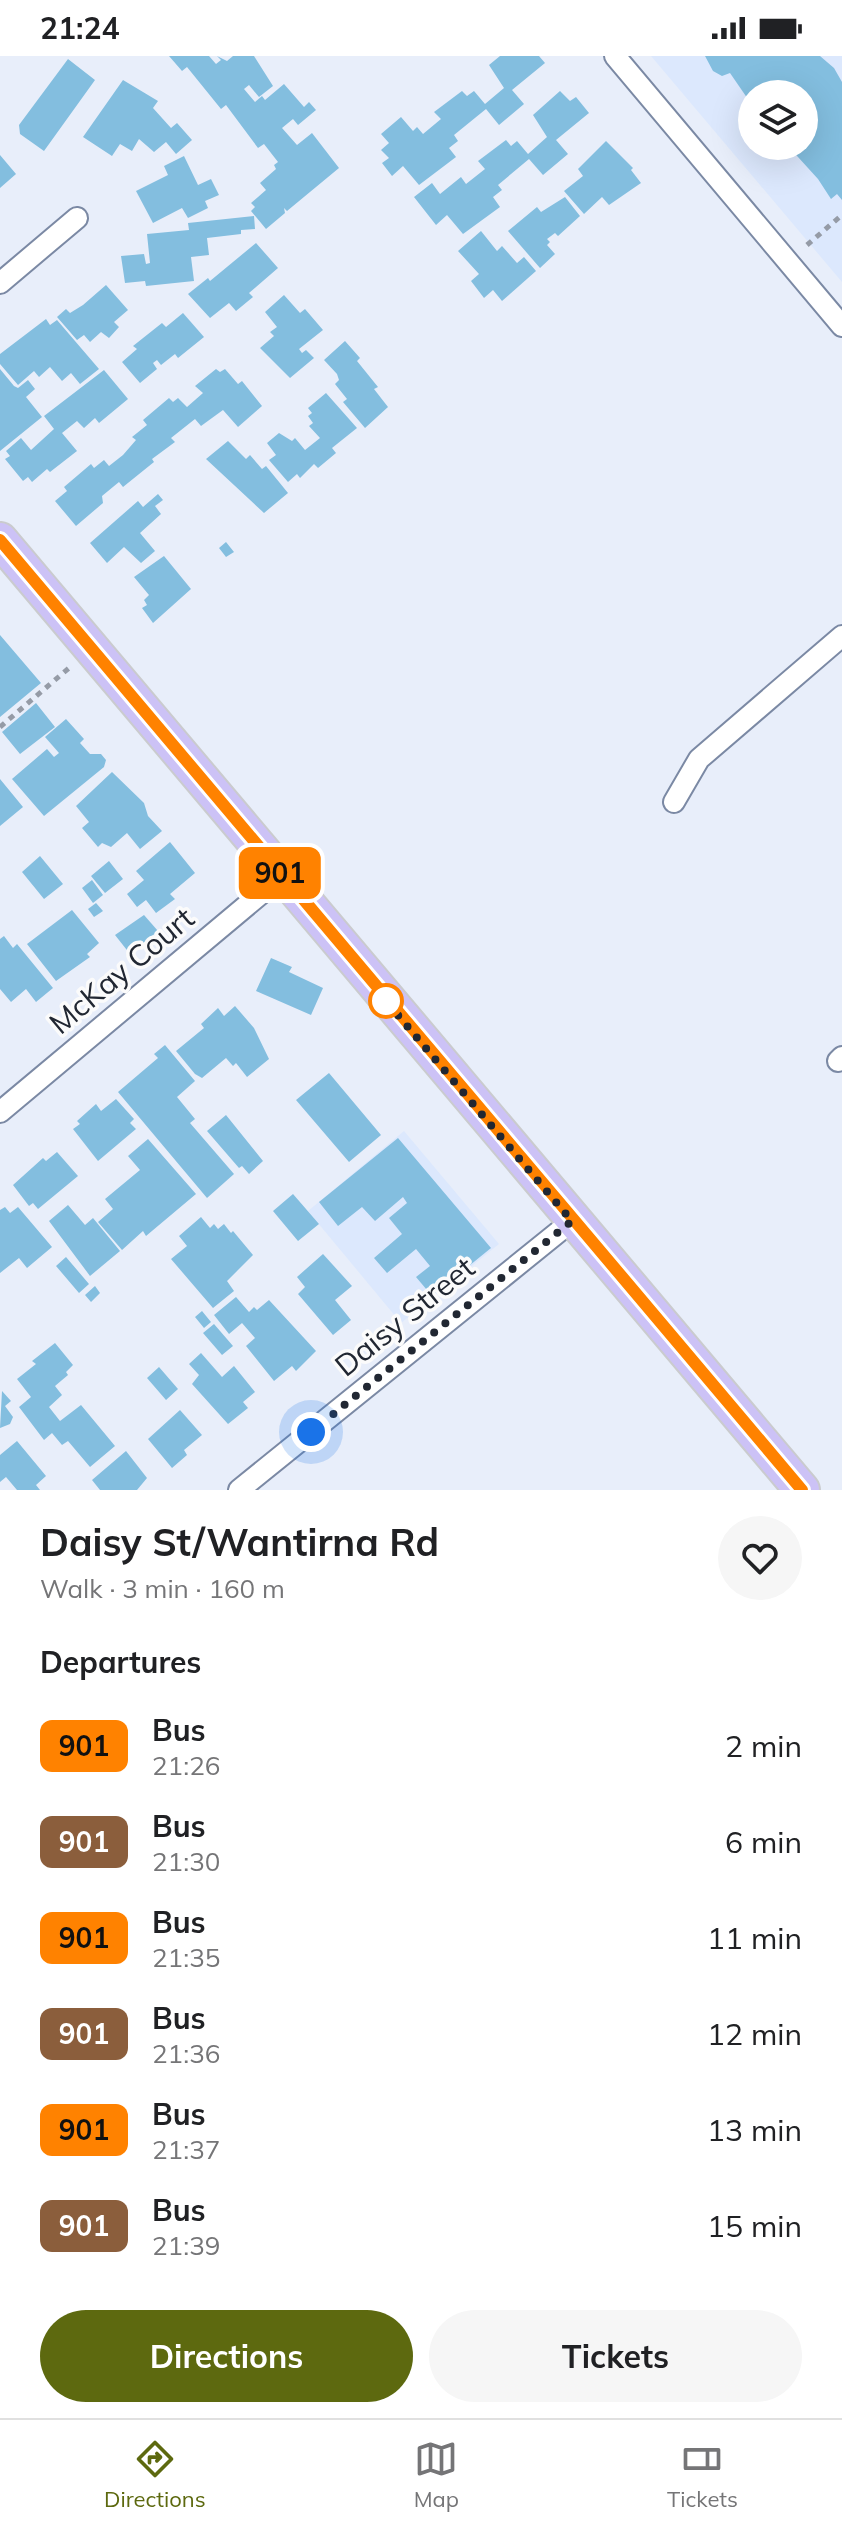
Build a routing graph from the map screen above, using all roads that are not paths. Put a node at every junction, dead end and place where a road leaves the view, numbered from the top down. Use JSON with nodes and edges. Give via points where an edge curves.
{"nodes":[{"id":1,"x":615,"y":56,"type":"edge"},
{"id":2,"x":77,"y":218,"type":"dead end"},
{"id":3,"x":0,"y":283,"type":"edge"},
{"id":4,"x":842,"y":326,"type":"edge"},
{"id":5,"x":0,"y":540,"type":"edge"},
{"id":6,"x":842,"y":636,"type":"edge"},
{"id":7,"x":674,"y":802,"type":"dead end"},
{"id":8,"x":282,"y":876,"type":"junction"},
{"id":9,"x":0,"y":1112,"type":"edge"},
{"id":10,"x":572,"y":1221,"type":"junction"},
{"id":11,"x":239,"y":1490,"type":"edge"},
{"id":12,"x":802,"y":1490,"type":"edge"}],
"edges":[{"from":1,"to":4,"type":"street"},
{"from":2,"to":3,"type":"street"},
{"from":5,"to":8,"type":"main road"},
{"from":6,"to":7,"type":"street","via":[[699,759]]},
{"from":8,"to":9,"type":"street","name":"McKay Court"},
{"from":8,"to":10,"type":"main road"},
{"from":10,"to":11,"type":"street","name":"Daisy Street"},
{"from":10,"to":12,"type":"main road"}]}
